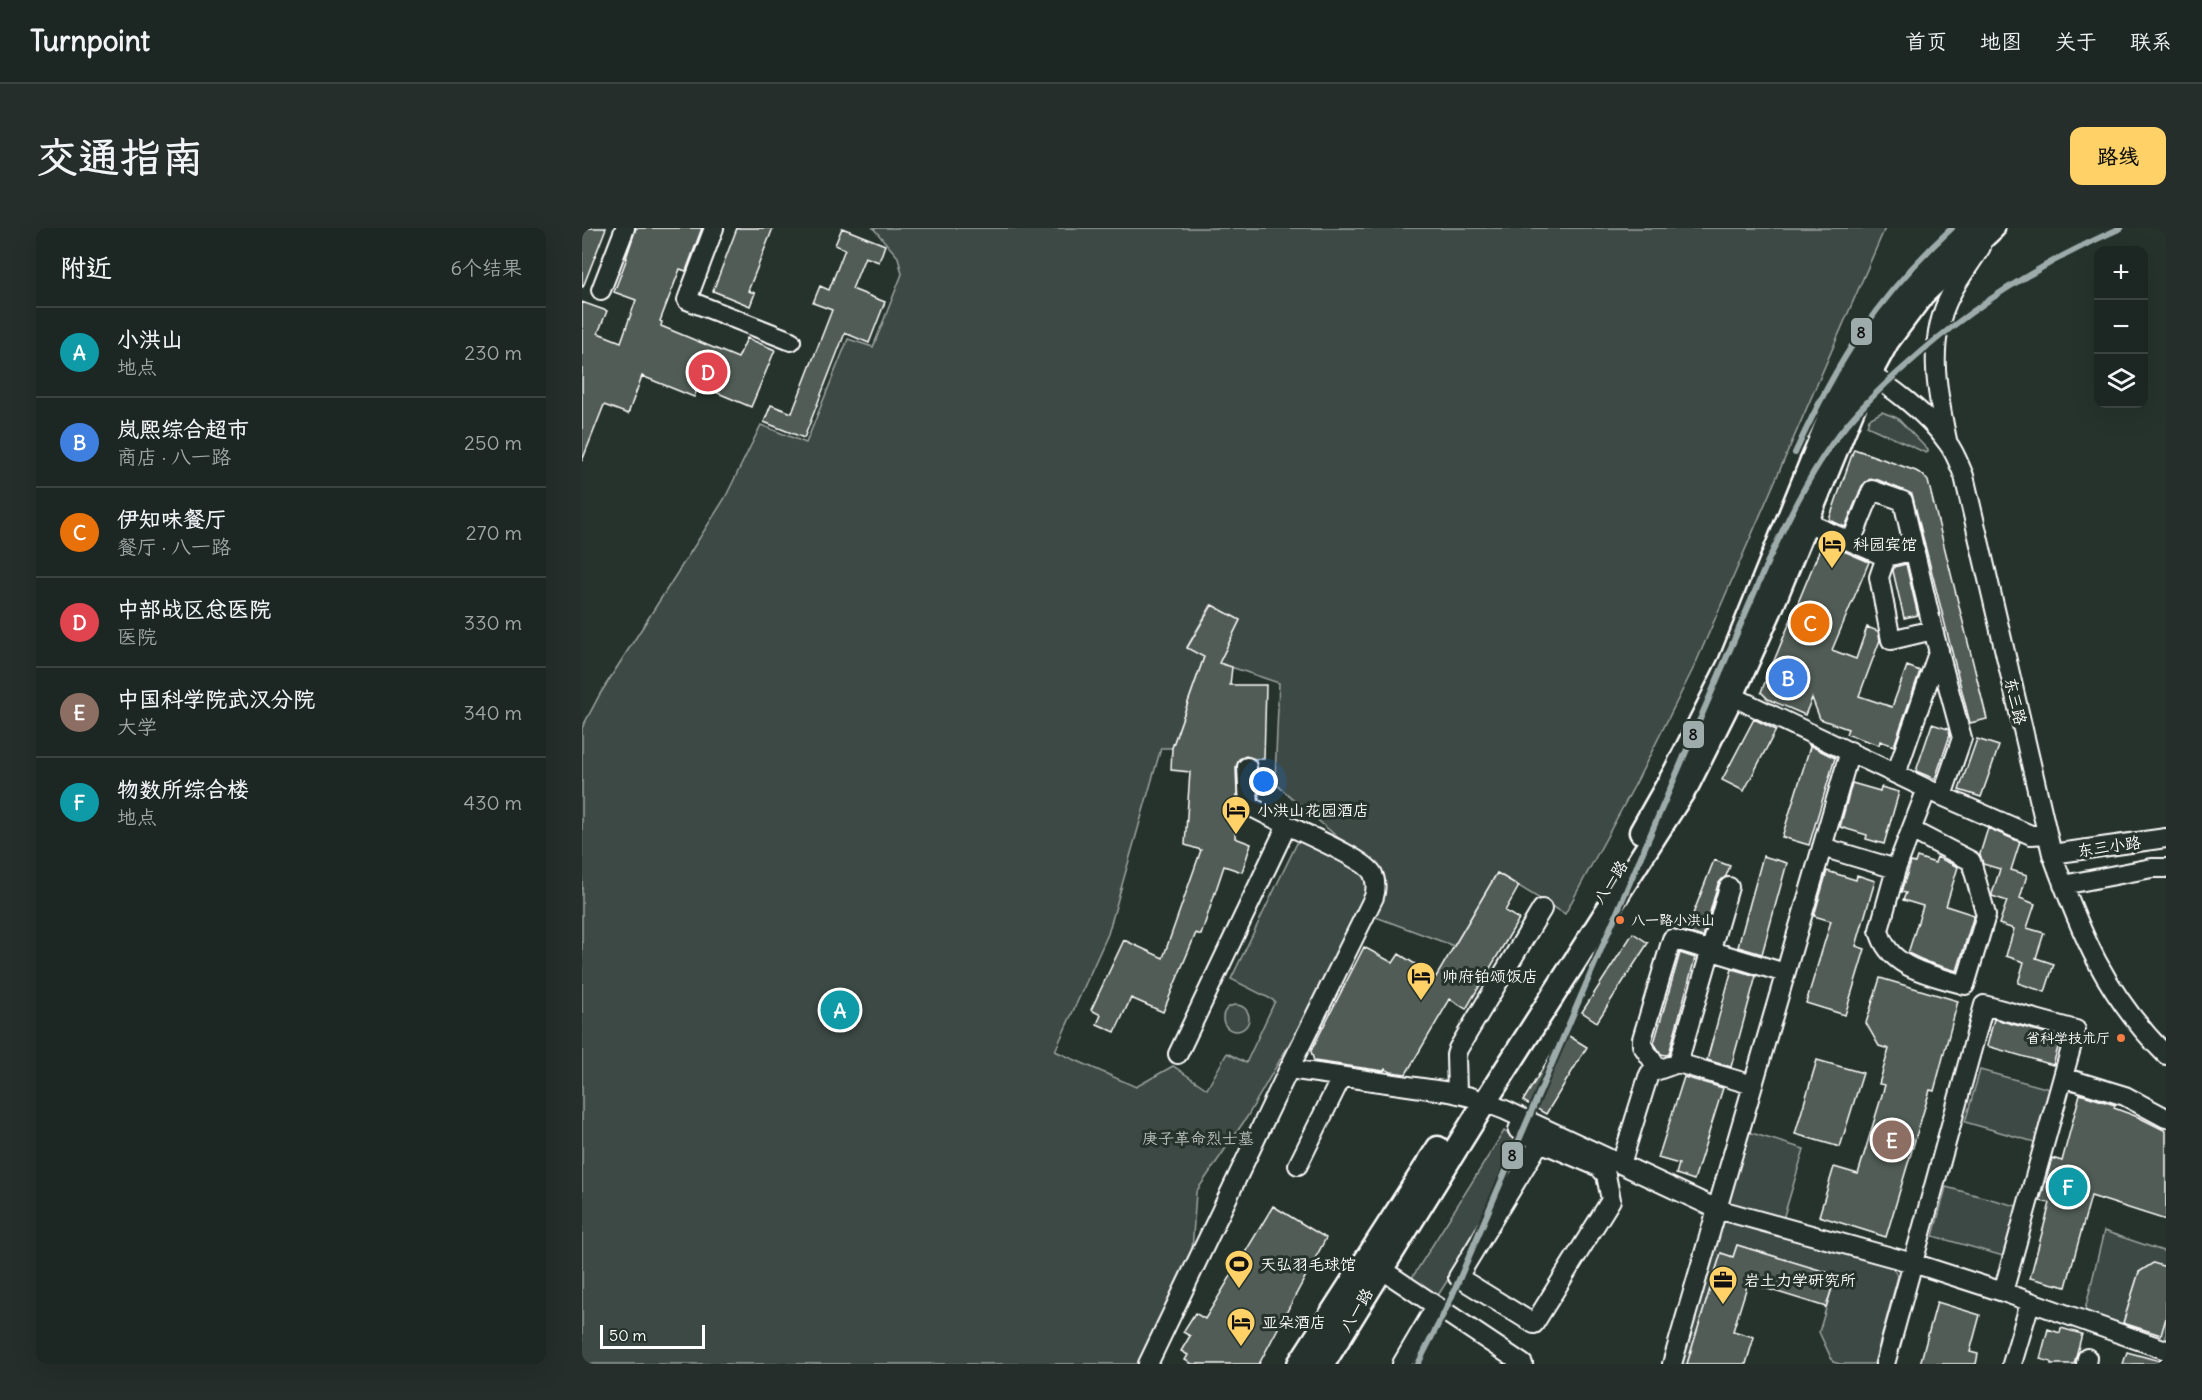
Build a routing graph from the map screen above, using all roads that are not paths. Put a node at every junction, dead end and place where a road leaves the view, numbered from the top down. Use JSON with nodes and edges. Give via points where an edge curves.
{"nodes":[{"id":1,"x":625,"y":228,"type":"edge"},
{"id":2,"x":714,"y":228,"type":"edge"},
{"id":3,"x":1969,"y":228,"type":"edge"},
{"id":4,"x":1993,"y":228,"type":"edge"},
{"id":5,"x":601,"y":290,"type":"dead end"},
{"id":6,"x":791,"y":341,"type":"dead end"},
{"id":7,"x":1861,"y":369,"type":"junction"},
{"id":8,"x":1947,"y":440,"type":"junction"},
{"id":9,"x":1806,"y":522,"type":"junction"},
{"id":10,"x":1851,"y":542,"type":"junction"},
{"id":11,"x":1915,"y":550,"type":"junction"},
{"id":12,"x":1886,"y":557,"type":"junction"},
{"id":13,"x":1933,"y":630,"type":"junction"},
{"id":14,"x":1939,"y":650,"type":"junction"},
{"id":15,"x":1732,"y":696,"type":"junction"},
{"id":16,"x":1850,"y":752,"type":"junction"},
{"id":17,"x":1247,"y":767,"type":"dead end"},
{"id":18,"x":1896,"y":774,"type":"junction"},
{"id":19,"x":1935,"y":793,"type":"junction"},
{"id":20,"x":1287,"y":825,"type":"junction"},
{"id":21,"x":1911,"y":830,"type":"junction"},
{"id":22,"x":2047,"y":834,"type":"junction"},
{"id":23,"x":2166,"y":838,"type":"edge"},
{"id":24,"x":1822,"y":847,"type":"junction"},
{"id":25,"x":2052,"y":854,"type":"junction"},
{"id":26,"x":2166,"y":868,"type":"edge"},
{"id":27,"x":1896,"y":869,"type":"junction"},
{"id":28,"x":2063,"y":885,"type":"junction"},
{"id":29,"x":1729,"y":887,"type":"dead end"},
{"id":30,"x":1542,"y":909,"type":"dead end"},
{"id":31,"x":1710,"y":951,"type":"junction"},
{"id":32,"x":1785,"y":973,"type":"junction"},
{"id":33,"x":1178,"y":1054,"type":"dead end"},
{"id":34,"x":2166,"y":1056,"type":"edge"},
{"id":35,"x":1678,"y":1062,"type":"junction"},
{"id":36,"x":1289,"y":1069,"type":"junction"},
{"id":37,"x":1658,"y":1069,"type":"junction"},
{"id":38,"x":2063,"y":1077,"type":"junction"},
{"id":39,"x":1341,"y":1078,"type":"junction"},
{"id":40,"x":1753,"y":1085,"type":"junction"},
{"id":41,"x":1471,"y":1098,"type":"junction"},
{"id":42,"x":2166,"y":1118,"type":"edge"},
{"id":43,"x":1523,"y":1119,"type":"junction"},
{"id":44,"x":1540,"y":1142,"type":"junction"},
{"id":45,"x":1621,"y":1164,"type":"junction"},
{"id":46,"x":1298,"y":1166,"type":"dead end"},
{"id":47,"x":1717,"y":1209,"type":"junction"},
{"id":48,"x":1913,"y":1263,"type":"junction"},
{"id":49,"x":1381,"y":1269,"type":"junction"},
{"id":50,"x":2003,"y":1292,"type":"junction"},
{"id":51,"x":2030,"y":1303,"type":"junction"},
{"id":52,"x":1436,"y":1306,"type":"junction"},
{"id":53,"x":2166,"y":1350,"type":"edge"},
{"id":54,"x":1148,"y":1364,"type":"edge"},
{"id":55,"x":1299,"y":1364,"type":"edge"},
{"id":56,"x":1323,"y":1364,"type":"edge"},
{"id":57,"x":1402,"y":1364,"type":"edge"},
{"id":58,"x":1523,"y":1364,"type":"edge"},
{"id":59,"x":1672,"y":1364,"type":"edge"},
{"id":60,"x":1885,"y":1364,"type":"edge"},
{"id":61,"x":2012,"y":1364,"type":"edge"}],
"edges":[{"from":1,"to":5,"type":"street"},
{"from":2,"to":6,"type":"street","via":[[687,300]]},
{"from":3,"to":7,"type":"main road","name":"八一路","via":[[1893,305]]},
{"from":4,"to":7,"type":"main road","via":[[1939,277]]},
{"from":4,"to":8,"type":"street","via":[[1950,295],[1939,328],[1936,386]]},
{"from":7,"to":8,"type":"street","name":"东三路","via":[[1922,414]]},
{"from":7,"to":9,"type":"main road","name":"八一路"},
{"from":7,"to":41,"type":"main road","name":"八一路","via":[[1830,416],[1742,636],[1695,736],[1629,852]]},
{"from":8,"to":22,"type":"street","name":"东三路","via":[[1964,476]]},
{"from":9,"to":10,"type":"street"},
{"from":9,"to":15,"type":"main road","name":"八一路"},
{"from":10,"to":11,"type":"street","via":[[1872,490],[1903,501]]},
{"from":10,"to":12,"type":"street"},
{"from":11,"to":12,"type":"street"},
{"from":11,"to":13,"type":"street"},
{"from":12,"to":13,"type":"street","via":[[1879,577],[1891,640]]},
{"from":13,"to":14,"type":"street"},
{"from":14,"to":18,"type":"street"},
{"from":14,"to":19,"type":"street","via":[[1962,738]]},
{"from":15,"to":16,"type":"street"},
{"from":15,"to":41,"type":"main road","name":"八一路","via":[[1672,810]]},
{"from":16,"to":18,"type":"street"},
{"from":16,"to":24,"type":"street"},
{"from":17,"to":20,"type":"street","via":[[1249,806]]},
{"from":18,"to":19,"type":"street"},
{"from":19,"to":21,"type":"street"},
{"from":19,"to":22,"type":"street","via":[[2031,835]]},
{"from":20,"to":33,"type":"street"},
{"from":20,"to":36,"type":"street","via":[[1361,863],[1373,874],[1376,887]]},
{"from":21,"to":27,"type":"street"},
{"from":21,"to":27,"type":"street","via":[[1971,861],[1986,915],[1965,985],[1908,967],[1884,944],[1880,923]]},
{"from":22,"to":25,"type":"street","name":"东三路"},
{"from":23,"to":25,"type":"street","name":"东三小路"},
{"from":24,"to":27,"type":"street"},
{"from":24,"to":32,"type":"street"},
{"from":25,"to":28,"type":"street","name":"东三路"},
{"from":26,"to":28,"type":"street"},
{"from":28,"to":34,"type":"street","name":"东三路","via":[[2110,986],[2144,1034]]},
{"from":29,"to":31,"type":"street"},
{"from":30,"to":41,"type":"street","via":[[1458,1049],[1456,1055]]},
{"from":31,"to":32,"type":"street"},
{"from":31,"to":35,"type":"street"},
{"from":31,"to":37,"type":"street","via":[[1672,939],[1641,1039]]},
{"from":32,"to":40,"type":"street"},
{"from":35,"to":37,"type":"street"},
{"from":35,"to":40,"type":"street"},
{"from":36,"to":39,"type":"street"},
{"from":36,"to":54,"type":"street"},
{"from":37,"to":45,"type":"street","via":[[1648,1077]]},
{"from":38,"to":42,"type":"street","via":[[2119,1094]]},
{"from":38,"to":48,"type":"street","via":[[2076,1030],[1983,1005]]},
{"from":38,"to":50,"type":"street"},
{"from":39,"to":41,"type":"street"},
{"from":39,"to":46,"type":"street"},
{"from":40,"to":47,"type":"street"},
{"from":41,"to":43,"type":"street"},
{"from":41,"to":49,"type":"main road","name":"八一路"},
{"from":41,"to":55,"type":"main road","name":"八一路"},
{"from":43,"to":44,"type":"street","via":[[1518,1130]]},
{"from":43,"to":45,"type":"street"},
{"from":44,"to":44,"type":"street","via":[[1458,1277],[1534,1324],[1611,1200],[1606,1175],[1599,1167]]},
{"from":45,"to":47,"type":"street"},
{"from":47,"to":48,"type":"street"},
{"from":47,"to":59,"type":"street"},
{"from":48,"to":50,"type":"street"},
{"from":48,"to":60,"type":"street"},
{"from":49,"to":52,"type":"street"},
{"from":49,"to":56,"type":"main road","name":"八一路"},
{"from":50,"to":51,"type":"street"},
{"from":51,"to":53,"type":"street"},
{"from":51,"to":61,"type":"street"},
{"from":52,"to":57,"type":"street"},
{"from":52,"to":58,"type":"street"}]}
